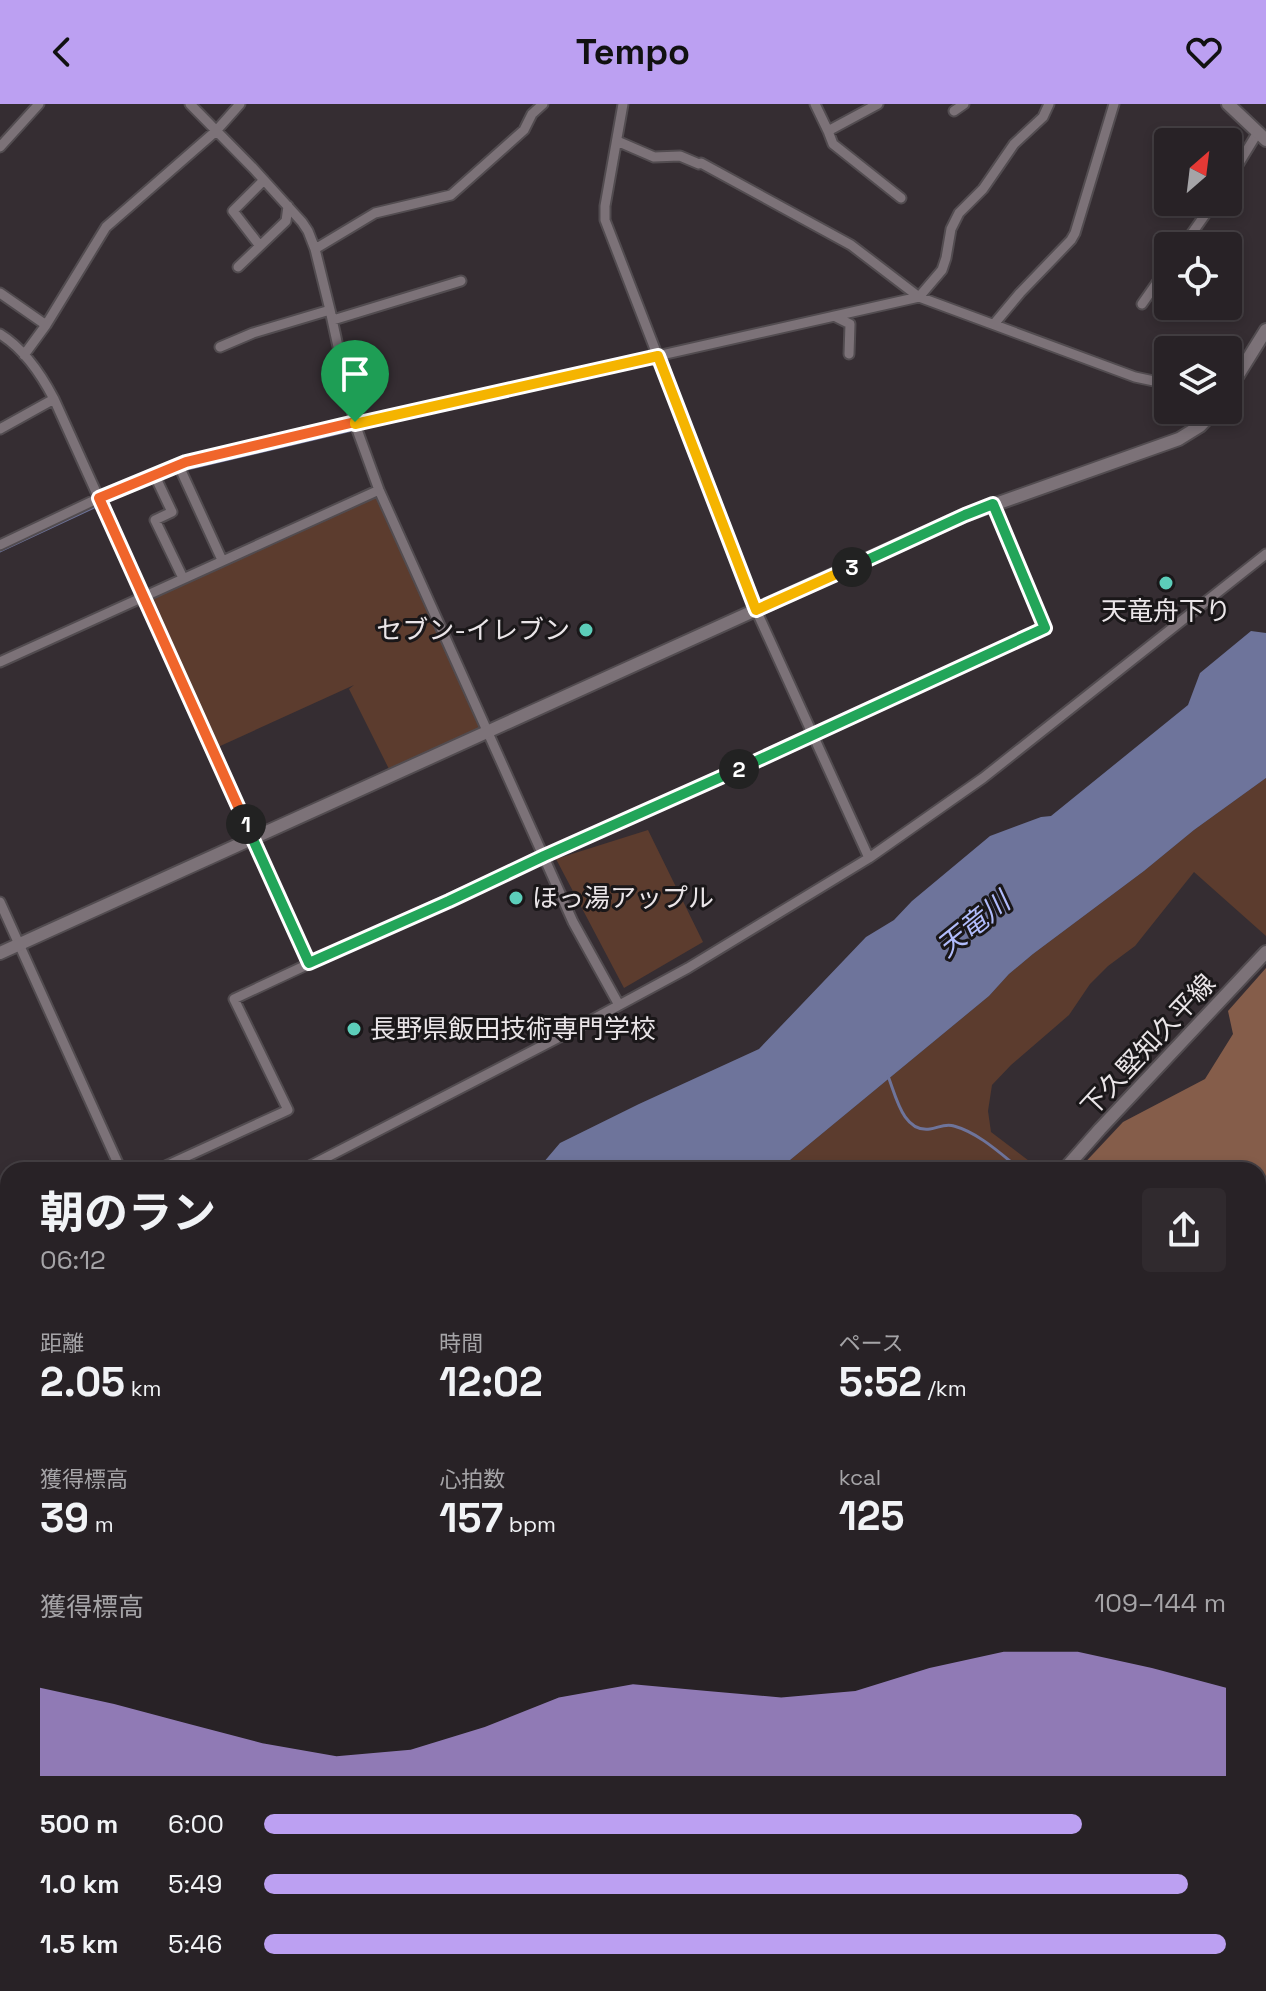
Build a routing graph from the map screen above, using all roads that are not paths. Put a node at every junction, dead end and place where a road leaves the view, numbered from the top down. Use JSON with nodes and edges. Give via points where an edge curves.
{"nodes":[{"id":1,"x":39,"y":104,"type":"edge"},
{"id":2,"x":190,"y":104,"type":"edge"},
{"id":3,"x":240,"y":104,"type":"edge"},
{"id":4,"x":543,"y":104,"type":"edge"},
{"id":5,"x":623,"y":104,"type":"edge"},
{"id":6,"x":815,"y":104,"type":"edge"},
{"id":7,"x":878,"y":104,"type":"edge"},
{"id":8,"x":964,"y":104,"type":"edge"},
{"id":9,"x":1049,"y":104,"type":"edge"},
{"id":10,"x":1114,"y":104,"type":"edge"},
{"id":11,"x":1228,"y":104,"type":"edge"},
{"id":12,"x":954,"y":111,"type":"dead end"},
{"id":13,"x":216,"y":131,"type":"junction"},
{"id":14,"x":828,"y":131,"type":"junction"},
{"id":15,"x":1262,"y":136,"type":"edge"},
{"id":16,"x":617,"y":141,"type":"junction"},
{"id":17,"x":0,"y":147,"type":"edge"},
{"id":18,"x":1242,"y":162,"type":"edge"},
{"id":19,"x":264,"y":180,"type":"junction"},
{"id":20,"x":901,"y":198,"type":"dead end"},
{"id":21,"x":288,"y":206,"type":"junction"},
{"id":22,"x":260,"y":246,"type":"junction"},
{"id":23,"x":315,"y":249,"type":"junction"},
{"id":24,"x":238,"y":267,"type":"dead end"},
{"id":25,"x":461,"y":281,"type":"dead end"},
{"id":26,"x":1154,"y":287,"type":"edge"},
{"id":27,"x":0,"y":293,"type":"edge"},
{"id":28,"x":919,"y":297,"type":"junction"},
{"id":29,"x":1142,"y":304,"type":"dead end"},
{"id":30,"x":332,"y":315,"type":"junction"},
{"id":31,"x":834,"y":316,"type":"junction"},
{"id":32,"x":994,"y":324,"type":"junction"},
{"id":33,"x":46,"y":325,"type":"junction"},
{"id":34,"x":1266,"y":330,"type":"edge"},
{"id":35,"x":0,"y":334,"type":"edge"},
{"id":36,"x":220,"y":347,"type":"dead end"},
{"id":37,"x":849,"y":354,"type":"dead end"},
{"id":38,"x":24,"y":355,"type":"junction"},
{"id":39,"x":658,"y":356,"type":"junction"},
{"id":40,"x":1242,"y":369,"type":"edge"},
{"id":41,"x":1154,"y":381,"type":"edge"},
{"id":42,"x":54,"y":399,"type":"junction"},
{"id":43,"x":355,"y":423,"type":"junction"},
{"id":44,"x":1202,"y":424,"type":"edge"},
{"id":45,"x":0,"y":429,"type":"edge"},
{"id":46,"x":178,"y":464,"type":"junction"},
{"id":47,"x":154,"y":474,"type":"junction"},
{"id":48,"x":379,"y":490,"type":"junction"},
{"id":49,"x":100,"y":502,"type":"junction"},
{"id":50,"x":993,"y":504,"type":"junction"},
{"id":51,"x":0,"y":545,"type":"edge"},
{"id":52,"x":1266,"y":554,"type":"edge"},
{"id":53,"x":222,"y":560,"type":"junction"},
{"id":54,"x":183,"y":578,"type":"junction"},
{"id":55,"x":144,"y":596,"type":"junction"},
{"id":56,"x":756,"y":610,"type":"junction"},
{"id":57,"x":0,"y":662,"type":"edge"},
{"id":58,"x":488,"y":731,"type":"junction"},
{"id":59,"x":813,"y":736,"type":"junction"},
{"id":60,"x":252,"y":838,"type":"junction"},
{"id":61,"x":544,"y":856,"type":"junction"},
{"id":62,"x":869,"y":858,"type":"junction"},
{"id":63,"x":0,"y":902,"type":"edge"},
{"id":64,"x":19,"y":944,"type":"junction"},
{"id":65,"x":1266,"y":952,"type":"edge"},
{"id":66,"x":0,"y":953,"type":"edge"},
{"id":67,"x":309,"y":963,"type":"junction"},
{"id":68,"x":619,"y":1005,"type":"junction"},
{"id":69,"x":117,"y":1162,"type":"edge"},
{"id":70,"x":174,"y":1162,"type":"edge"},
{"id":71,"x":317,"y":1162,"type":"edge"},
{"id":72,"x":1071,"y":1162,"type":"edge"}],
"edges":[{"from":1,"to":17,"type":"street"},
{"from":2,"to":13,"type":"street"},
{"from":3,"to":13,"type":"street"},
{"from":4,"to":23,"type":"street","via":[[524,130],[451,195],[369,216]]},
{"from":5,"to":16,"type":"street"},
{"from":6,"to":14,"type":"street"},
{"from":7,"to":14,"type":"street"},
{"from":8,"to":12,"type":"street"},
{"from":9,"to":28,"type":"street","via":[[959,213],[942,270]]},
{"from":10,"to":32,"type":"street","via":[[1075,233]]},
{"from":11,"to":15,"type":"street"},
{"from":13,"to":19,"type":"street"},
{"from":13,"to":33,"type":"street","via":[[106,227]]},
{"from":14,"to":20,"type":"street","via":[[833,144]]},
{"from":15,"to":18,"type":"street"},
{"from":16,"to":28,"type":"street","via":[[654,157],[701,163],[851,245]]},
{"from":16,"to":39,"type":"street","via":[[605,220]]},
{"from":19,"to":21,"type":"street"},
{"from":19,"to":22,"type":"street","via":[[233,211]]},
{"from":21,"to":22,"type":"street","via":[[286,221]]},
{"from":21,"to":23,"type":"street"},
{"from":22,"to":24,"type":"street"},
{"from":23,"to":30,"type":"street"},
{"from":25,"to":30,"type":"street"},
{"from":26,"to":29,"type":"street"},
{"from":27,"to":33,"type":"street"},
{"from":28,"to":31,"type":"street"},
{"from":28,"to":32,"type":"street"},
{"from":30,"to":36,"type":"street","via":[[253,333]]},
{"from":30,"to":43,"type":"street"},
{"from":31,"to":37,"type":"street","via":[[850,324]]},
{"from":31,"to":39,"type":"street"},
{"from":32,"to":41,"type":"street"},
{"from":33,"to":38,"type":"street"},
{"from":34,"to":40,"type":"street"},
{"from":35,"to":38,"type":"street"},
{"from":38,"to":42,"type":"street"},
{"from":39,"to":43,"type":"street"},
{"from":39,"to":56,"type":"street"},
{"from":42,"to":45,"type":"street"},
{"from":42,"to":49,"type":"street"},
{"from":43,"to":46,"type":"street"},
{"from":43,"to":48,"type":"street"},
{"from":44,"to":50,"type":"street","via":[[1179,439]]},
{"from":46,"to":47,"type":"street"},
{"from":46,"to":53,"type":"street"},
{"from":47,"to":49,"type":"street"},
{"from":47,"to":54,"type":"street","via":[[172,512],[155,520]]},
{"from":48,"to":53,"type":"street"},
{"from":48,"to":58,"type":"street"},
{"from":49,"to":51,"type":"street"},
{"from":49,"to":55,"type":"street"},
{"from":50,"to":56,"type":"street"},
{"from":50,"to":59,"type":"street","via":[[1045,628]]},
{"from":52,"to":62,"type":"street","via":[[983,778]]},
{"from":53,"to":54,"type":"street"},
{"from":54,"to":55,"type":"street"},
{"from":55,"to":57,"type":"street"},
{"from":55,"to":60,"type":"street"},
{"from":56,"to":58,"type":"street"},
{"from":56,"to":59,"type":"street"},
{"from":58,"to":60,"type":"street"},
{"from":58,"to":61,"type":"street"},
{"from":59,"to":61,"type":"street"},
{"from":59,"to":62,"type":"street"},
{"from":60,"to":64,"type":"street"},
{"from":60,"to":67,"type":"street"},
{"from":61,"to":67,"type":"street"},
{"from":61,"to":68,"type":"street"},
{"from":62,"to":68,"type":"street"},
{"from":63,"to":64,"type":"street"},
{"from":64,"to":66,"type":"street"},
{"from":64,"to":69,"type":"street"},
{"from":65,"to":72,"type":"street","name":"下久堅知久平線"},
{"from":67,"to":70,"type":"street","via":[[234,999],[288,1110]]},
{"from":68,"to":71,"type":"street"}]}
